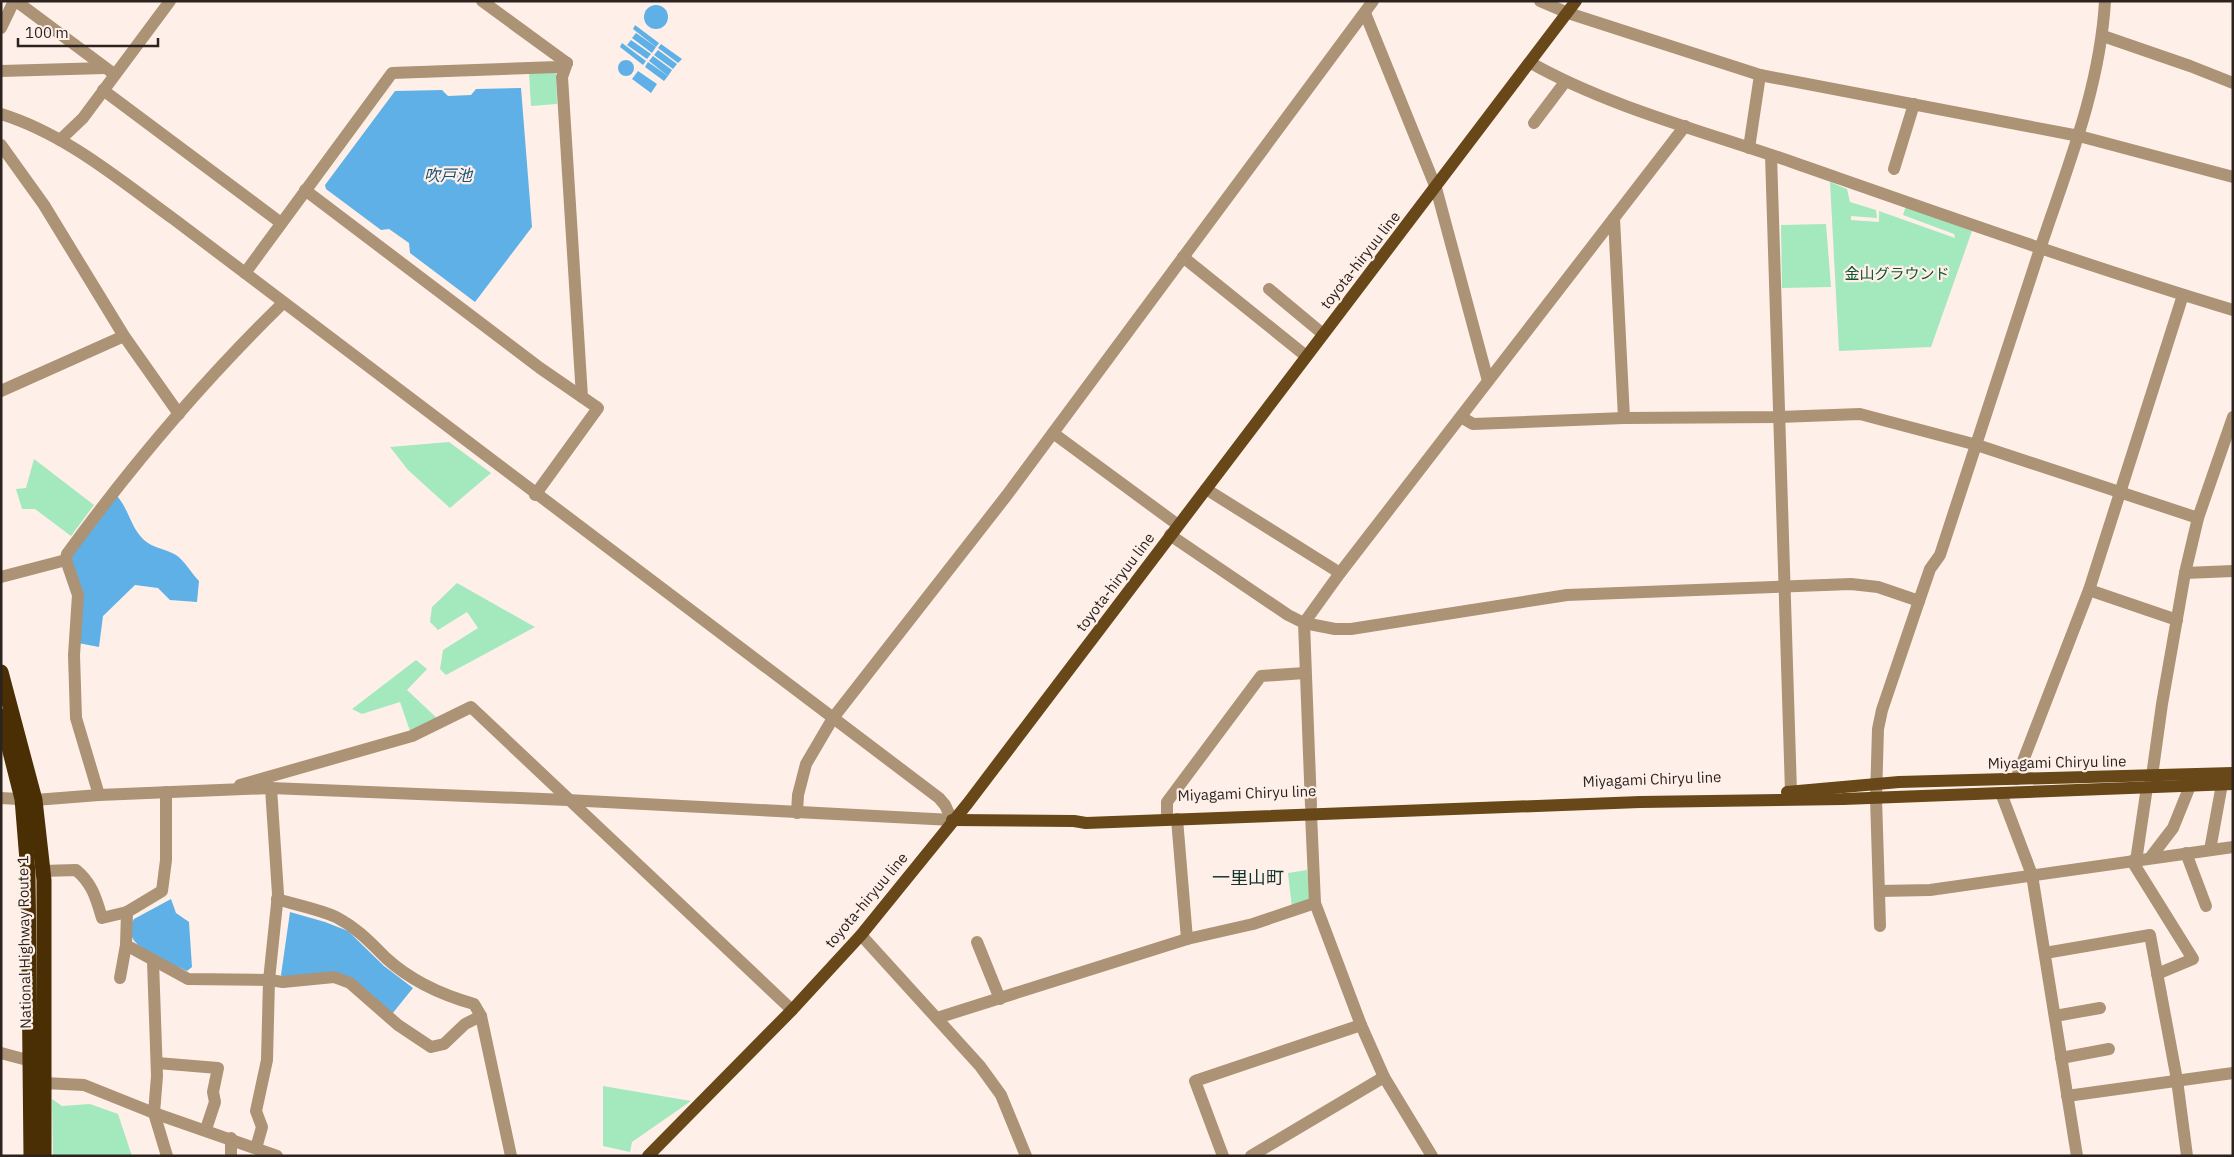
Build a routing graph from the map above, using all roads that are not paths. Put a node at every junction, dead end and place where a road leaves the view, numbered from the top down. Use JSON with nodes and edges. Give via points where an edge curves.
{"nodes":[{"id":1,"x":15,"y":1,"type":"edge"},
{"id":2,"x":170,"y":1,"type":"edge"},
{"id":3,"x":482,"y":1,"type":"edge"},
{"id":4,"x":1373,"y":1,"type":"edge"},
{"id":5,"x":1540,"y":1,"type":"edge"},
{"id":6,"x":1576,"y":1,"type":"edge"},
{"id":7,"x":2105,"y":1,"type":"edge"},
{"id":8,"x":1568,"y":13,"type":"junction"},
{"id":9,"x":1365,"y":14,"type":"junction"},
{"id":10,"x":1,"y":28,"type":"edge"},
{"id":11,"x":2103,"y":36,"type":"junction"},
{"id":12,"x":567,"y":63,"type":"junction"},
{"id":13,"x":1531,"y":63,"type":"junction"},
{"id":14,"x":1,"y":71,"type":"edge"},
{"id":15,"x":110,"y":71,"type":"junction"},
{"id":16,"x":1760,"y":75,"type":"junction"},
{"id":17,"x":1564,"y":82,"type":"junction"},
{"id":18,"x":2233,"y":83,"type":"edge"},
{"id":19,"x":103,"y":90,"type":"junction"},
{"id":20,"x":1914,"y":104,"type":"junction"},
{"id":21,"x":1,"y":114,"type":"edge"},
{"id":22,"x":1534,"y":123,"type":"dead end"},
{"id":23,"x":1685,"y":126,"type":"junction"},
{"id":24,"x":2079,"y":136,"type":"junction"},
{"id":25,"x":60,"y":140,"type":"junction"},
{"id":26,"x":1,"y":145,"type":"edge"},
{"id":27,"x":1749,"y":148,"type":"junction"},
{"id":28,"x":1771,"y":154,"type":"junction"},
{"id":29,"x":1894,"y":169,"type":"dead end"},
{"id":30,"x":2233,"y":177,"type":"edge"},
{"id":31,"x":1436,"y":188,"type":"junction"},
{"id":32,"x":305,"y":190,"type":"junction"},
{"id":33,"x":1614,"y":218,"type":"junction"},
{"id":34,"x":281,"y":223,"type":"junction"},
{"id":35,"x":2040,"y":248,"type":"junction"},
{"id":36,"x":1183,"y":257,"type":"junction"},
{"id":37,"x":244,"y":273,"type":"junction"},
{"id":38,"x":1269,"y":289,"type":"dead end"},
{"id":39,"x":2183,"y":295,"type":"junction"},
{"id":40,"x":283,"y":303,"type":"junction"},
{"id":41,"x":2233,"y":310,"type":"edge"},
{"id":42,"x":1323,"y":334,"type":"junction"},
{"id":43,"x":124,"y":336,"type":"junction"},
{"id":44,"x":1306,"y":356,"type":"junction"},
{"id":45,"x":1488,"y":381,"type":"junction"},
{"id":46,"x":1,"y":391,"type":"edge"},
{"id":47,"x":582,"y":397,"type":"junction"},
{"id":48,"x":179,"y":414,"type":"junction"},
{"id":49,"x":1461,"y":417,"type":"junction"},
{"id":50,"x":1779,"y":417,"type":"junction"},
{"id":51,"x":2233,"y":417,"type":"edge"},
{"id":52,"x":1624,"y":418,"type":"junction"},
{"id":53,"x":1053,"y":433,"type":"junction"},
{"id":54,"x":1977,"y":445,"type":"junction"},
{"id":55,"x":1206,"y":489,"type":"junction"},
{"id":56,"x":2121,"y":494,"type":"junction"},
{"id":57,"x":535,"y":495,"type":"junction"},
{"id":58,"x":2198,"y":518,"type":"junction"},
{"id":59,"x":1174,"y":530,"type":"junction"},
{"id":60,"x":66,"y":560,"type":"junction"},
{"id":61,"x":2233,"y":571,"type":"edge"},
{"id":62,"x":1340,"y":573,"type":"junction"},
{"id":63,"x":2186,"y":573,"type":"junction"},
{"id":64,"x":1,"y":576,"type":"edge"},
{"id":65,"x":1784,"y":587,"type":"junction"},
{"id":66,"x":2089,"y":590,"type":"junction"},
{"id":67,"x":1918,"y":601,"type":"junction"},
{"id":68,"x":2177,"y":620,"type":"junction"},
{"id":69,"x":1304,"y":623,"type":"junction"},
{"id":70,"x":1,"y":672,"type":"edge"},
{"id":71,"x":1305,"y":673,"type":"junction"},
{"id":72,"x":1,"y":716,"type":"edge"},
{"id":73,"x":833,"y":718,"type":"junction"},
{"id":74,"x":308,"y":766,"type":"junction"},
{"id":75,"x":2233,"y":773,"type":"edge"},
{"id":76,"x":2016,"y":779,"type":"junction"},
{"id":77,"x":2150,"y":782,"type":"junction"},
{"id":78,"x":1876,"y":784,"type":"junction"},
{"id":79,"x":2228,"y":784,"type":"edge"},
{"id":80,"x":2190,"y":786,"type":"junction"},
{"id":81,"x":270,"y":788,"type":"junction"},
{"id":82,"x":229,"y":789,"type":"junction"},
{"id":83,"x":306,"y":790,"type":"junction"},
{"id":84,"x":166,"y":792,"type":"junction"},
{"id":85,"x":1791,"y":792,"type":"junction"},
{"id":86,"x":2001,"y":793,"type":"junction"},
{"id":87,"x":99,"y":795,"type":"junction"},
{"id":88,"x":1,"y":798,"type":"edge"},
{"id":89,"x":1876,"y":798,"type":"junction"},
{"id":90,"x":29,"y":800,"type":"junction"},
{"id":91,"x":567,"y":800,"type":"junction"},
{"id":92,"x":1311,"y":810,"type":"junction"},
{"id":93,"x":797,"y":813,"type":"junction"},
{"id":94,"x":1172,"y":816,"type":"junction"},
{"id":95,"x":952,"y":820,"type":"junction"},
{"id":96,"x":2233,"y":847,"type":"edge"},
{"id":97,"x":2210,"y":850,"type":"junction"},
{"id":98,"x":2186,"y":853,"type":"junction"},
{"id":99,"x":2150,"y":858,"type":"junction"},
{"id":100,"x":2134,"y":861,"type":"junction"},
{"id":101,"x":42,"y":871,"type":"junction"},
{"id":102,"x":2032,"y":875,"type":"junction"},
{"id":103,"x":1880,"y":891,"type":"junction"},
{"id":104,"x":277,"y":900,"type":"junction"},
{"id":105,"x":1315,"y":903,"type":"junction"},
{"id":106,"x":2206,"y":906,"type":"dead end"},
{"id":107,"x":127,"y":912,"type":"junction"},
{"id":108,"x":1880,"y":926,"type":"dead end"},
{"id":109,"x":861,"y":935,"type":"junction"},
{"id":110,"x":1187,"y":940,"type":"junction"},
{"id":111,"x":978,"y":942,"type":"dead end"},
{"id":112,"x":126,"y":945,"type":"junction"},
{"id":113,"x":2045,"y":953,"type":"junction"},
{"id":114,"x":153,"y":962,"type":"junction"},
{"id":115,"x":2157,"y":974,"type":"junction"},
{"id":116,"x":120,"y":978,"type":"dead end"},
{"id":117,"x":269,"y":980,"type":"junction"},
{"id":118,"x":1000,"y":999,"type":"junction"},
{"id":119,"x":2100,"y":1008,"type":"dead end"},
{"id":120,"x":792,"y":1010,"type":"junction"},
{"id":121,"x":481,"y":1016,"type":"junction"},
{"id":122,"x":2055,"y":1016,"type":"junction"},
{"id":123,"x":937,"y":1018,"type":"junction"},
{"id":124,"x":1362,"y":1025,"type":"junction"},
{"id":125,"x":2109,"y":1049,"type":"dead end"},
{"id":126,"x":1,"y":1053,"type":"edge"},
{"id":127,"x":2061,"y":1058,"type":"junction"},
{"id":128,"x":31,"y":1061,"type":"junction"},
{"id":129,"x":156,"y":1063,"type":"junction"},
{"id":130,"x":2233,"y":1073,"type":"edge"},
{"id":131,"x":1384,"y":1077,"type":"junction"},
{"id":132,"x":2177,"y":1080,"type":"junction"},
{"id":133,"x":44,"y":1083,"type":"junction"},
{"id":134,"x":2067,"y":1096,"type":"junction"},
{"id":135,"x":154,"y":1113,"type":"junction"},
{"id":136,"x":206,"y":1129,"type":"junction"},
{"id":137,"x":230,"y":1138,"type":"junction"},
{"id":138,"x":256,"y":1148,"type":"junction"},
{"id":139,"x":31,"y":1156,"type":"edge"},
{"id":140,"x":44,"y":1156,"type":"edge"},
{"id":141,"x":167,"y":1156,"type":"edge"},
{"id":142,"x":231,"y":1156,"type":"edge"},
{"id":143,"x":276,"y":1156,"type":"edge"},
{"id":144,"x":511,"y":1156,"type":"edge"},
{"id":145,"x":648,"y":1156,"type":"edge"},
{"id":146,"x":1026,"y":1156,"type":"edge"},
{"id":147,"x":1223,"y":1156,"type":"edge"},
{"id":148,"x":1251,"y":1156,"type":"edge"},
{"id":149,"x":1432,"y":1156,"type":"edge"},
{"id":150,"x":2077,"y":1156,"type":"edge"},
{"id":151,"x":2187,"y":1156,"type":"edge"}],
"edges":[{"from":1,"to":10,"type":"street"},
{"from":1,"to":15,"type":"street"},
{"from":2,"to":15,"type":"street"},
{"from":3,"to":12,"type":"street"},
{"from":4,"to":9,"type":"street"},
{"from":5,"to":8,"type":"street"},
{"from":6,"to":8,"type":"main road","name":"toyota-hiryuu line"},
{"from":7,"to":11,"type":"street"},
{"from":8,"to":13,"type":"main road","name":"toyota-hiryuu line"},
{"from":8,"to":16,"type":"street"},
{"from":9,"to":31,"type":"street"},
{"from":9,"to":36,"type":"street"},
{"from":11,"to":18,"type":"street"},
{"from":11,"to":24,"type":"street"},
{"from":12,"to":32,"type":"street","via":[[557,68],[392,73]]},
{"from":12,"to":47,"type":"street","via":[[562,77]]},
{"from":13,"to":17,"type":"street"},
{"from":13,"to":31,"type":"main road","name":"toyota-hiryuu line"},
{"from":14,"to":15,"type":"street"},
{"from":15,"to":19,"type":"street"},
{"from":16,"to":20,"type":"street"},
{"from":16,"to":27,"type":"street"},
{"from":17,"to":22,"type":"street"},
{"from":17,"to":23,"type":"street"},
{"from":19,"to":25,"type":"street","via":[[83,118]]},
{"from":19,"to":34,"type":"street"},
{"from":20,"to":24,"type":"street"},
{"from":20,"to":29,"type":"street"},
{"from":21,"to":25,"type":"street"},
{"from":23,"to":27,"type":"street"},
{"from":23,"to":33,"type":"street"},
{"from":24,"to":30,"type":"street"},
{"from":24,"to":35,"type":"street"},
{"from":25,"to":37,"type":"street"},
{"from":26,"to":43,"type":"street","via":[[44,206]]},
{"from":27,"to":28,"type":"street"},
{"from":28,"to":35,"type":"street"},
{"from":28,"to":50,"type":"street"},
{"from":31,"to":42,"type":"main road","name":"toyota-hiryuu line"},
{"from":31,"to":45,"type":"street"},
{"from":32,"to":34,"type":"street"},
{"from":32,"to":47,"type":"street"},
{"from":33,"to":45,"type":"street"},
{"from":33,"to":52,"type":"street"},
{"from":34,"to":37,"type":"street"},
{"from":35,"to":39,"type":"street"},
{"from":35,"to":54,"type":"street"},
{"from":36,"to":44,"type":"street"},
{"from":36,"to":53,"type":"street"},
{"from":37,"to":40,"type":"street"},
{"from":38,"to":42,"type":"street"},
{"from":39,"to":41,"type":"street"},
{"from":39,"to":56,"type":"street"},
{"from":40,"to":48,"type":"street","via":[[240,345]]},
{"from":40,"to":57,"type":"street"},
{"from":42,"to":44,"type":"main road","name":"toyota-hiryuu line"},
{"from":43,"to":46,"type":"street"},
{"from":43,"to":48,"type":"street"},
{"from":44,"to":55,"type":"main road","name":"toyota-hiryuu line"},
{"from":45,"to":49,"type":"street"},
{"from":47,"to":57,"type":"street","via":[[598,408]]},
{"from":48,"to":60,"type":"street","via":[[113,490],[67,554]]},
{"from":49,"to":52,"type":"street","via":[[1473,424]]},
{"from":49,"to":62,"type":"street"},
{"from":50,"to":52,"type":"street"},
{"from":50,"to":54,"type":"street","via":[[1860,414]]},
{"from":50,"to":65,"type":"street"},
{"from":51,"to":58,"type":"street"},
{"from":53,"to":59,"type":"street"},
{"from":53,"to":73,"type":"street"},
{"from":54,"to":56,"type":"street"},
{"from":54,"to":67,"type":"street","via":[[1940,555],[1930,569]]},
{"from":55,"to":59,"type":"main road","name":"toyota-hiryuu line"},
{"from":55,"to":62,"type":"street"},
{"from":56,"to":58,"type":"street"},
{"from":56,"to":66,"type":"street"},
{"from":57,"to":73,"type":"street"},
{"from":58,"to":63,"type":"street"},
{"from":59,"to":69,"type":"street","via":[[1288,615]]},
{"from":59,"to":95,"type":"main road","name":"toyota-hiryuu line"},
{"from":60,"to":64,"type":"street"},
{"from":60,"to":87,"type":"street","via":[[78,595],[74,655],[76,718]]},
{"from":61,"to":63,"type":"street"},
{"from":62,"to":69,"type":"street"},
{"from":63,"to":68,"type":"street"},
{"from":65,"to":67,"type":"street","via":[[1851,584],[1878,587]]},
{"from":65,"to":69,"type":"street","via":[[1554,596],[1351,629]]},
{"from":65,"to":85,"type":"street"},
{"from":66,"to":68,"type":"street"},
{"from":66,"to":76,"type":"street"},
{"from":67,"to":78,"type":"street","via":[[1882,710],[1876,744]]},
{"from":68,"to":77,"type":"street"},
{"from":69,"to":71,"type":"street"},
{"from":70,"to":90,"type":"highway","name":"National Highway Route 1"},
{"from":71,"to":92,"type":"street"},
{"from":71,"to":94,"type":"street","via":[[1261,676],[1167,802]]},
{"from":72,"to":90,"type":"highway","name":"National Highway Route 1"},
{"from":73,"to":93,"type":"street","via":[[806,764]]},
{"from":73,"to":95,"type":"street","via":[[939,798]]},
{"from":74,"to":82,"type":"street"},
{"from":74,"to":83,"type":"street"},
{"from":74,"to":91,"type":"street","via":[[412,736],[471,707]]},
{"from":75,"to":77,"type":"main road","name":"Miyagami Chiryu line"},
{"from":76,"to":77,"type":"main road","name":"Miyagami Chiryu line"},
{"from":76,"to":78,"type":"main road","name":"Miyagami Chiryu line"},
{"from":77,"to":80,"type":"main road","name":"Miyagami Chiryu line"},
{"from":77,"to":86,"type":"main road","name":"Miyagami Chiryu line"},
{"from":77,"to":100,"type":"street"},
{"from":78,"to":85,"type":"main road","name":"Miyagami Chiryu line"},
{"from":78,"to":89,"type":"street"},
{"from":79,"to":80,"type":"main road","name":"Miyagami Chiryu line"},
{"from":79,"to":97,"type":"street"},
{"from":80,"to":99,"type":"street","via":[[2173,828]]},
{"from":81,"to":82,"type":"street"},
{"from":81,"to":83,"type":"street"},
{"from":81,"to":104,"type":"street"},
{"from":82,"to":84,"type":"street"},
{"from":83,"to":91,"type":"street"},
{"from":84,"to":87,"type":"street"},
{"from":84,"to":107,"type":"street","via":[[166,860],[162,891]]},
{"from":85,"to":92,"type":"main road","name":"Miyagami Chiryu line","via":[[1641,794]]},
{"from":86,"to":89,"type":"main road","name":"Miyagami Chiryu line"},
{"from":86,"to":102,"type":"street"},
{"from":87,"to":90,"type":"street"},
{"from":88,"to":90,"type":"street"},
{"from":89,"to":92,"type":"main road","name":"Miyagami Chiryu line"},
{"from":89,"to":103,"type":"street"},
{"from":90,"to":101,"type":"highway","name":"National Highway Route 1"},
{"from":90,"to":128,"type":"highway","name":"National Highway Route 1"},
{"from":91,"to":93,"type":"street"},
{"from":91,"to":120,"type":"street"},
{"from":92,"to":94,"type":"main road","name":"Miyagami Chiryu line"},
{"from":92,"to":105,"type":"street"},
{"from":93,"to":95,"type":"street"},
{"from":94,"to":95,"type":"main road","name":"Miyagami Chiryu line"},
{"from":94,"to":110,"type":"street"},
{"from":95,"to":109,"type":"main road","name":"toyota-hiryuu line"},
{"from":96,"to":97,"type":"street"},
{"from":97,"to":98,"type":"street"},
{"from":98,"to":99,"type":"street"},
{"from":98,"to":106,"type":"street"},
{"from":99,"to":100,"type":"street"},
{"from":100,"to":102,"type":"street"},
{"from":100,"to":115,"type":"street","via":[[2193,960]]},
{"from":101,"to":107,"type":"street","via":[[76,870],[95,894],[102,918]]},
{"from":101,"to":133,"type":"highway","name":"National Highway Route 1"},
{"from":102,"to":103,"type":"street","via":[[1930,890]]},
{"from":102,"to":113,"type":"street"},
{"from":103,"to":108,"type":"street"},
{"from":104,"to":117,"type":"street"},
{"from":104,"to":121,"type":"street","via":[[335,917],[365,935],[387,959],[421,983],[449,997],[474,1004]]},
{"from":105,"to":110,"type":"street","via":[[1253,924]]},
{"from":105,"to":124,"type":"street"},
{"from":107,"to":112,"type":"street"},
{"from":109,"to":120,"type":"main road","name":"toyota-hiryuu line"},
{"from":109,"to":123,"type":"street"},
{"from":110,"to":118,"type":"street"},
{"from":111,"to":118,"type":"street"},
{"from":112,"to":114,"type":"street"},
{"from":112,"to":116,"type":"street"},
{"from":113,"to":115,"type":"street","via":[[2150,935]]},
{"from":113,"to":122,"type":"street"},
{"from":114,"to":117,"type":"street","via":[[188,979]]},
{"from":114,"to":129,"type":"street"},
{"from":115,"to":132,"type":"street"},
{"from":117,"to":121,"type":"street","via":[[283,982],[334,977],[350,983],[431,1047],[444,1044],[465,1024]]},
{"from":117,"to":138,"type":"street","via":[[267,1060],[256,1111],[262,1127]]},
{"from":118,"to":123,"type":"street"},
{"from":119,"to":122,"type":"street"},
{"from":120,"to":145,"type":"main road","name":"toyota-hiryuu line"},
{"from":121,"to":144,"type":"street"},
{"from":122,"to":127,"type":"street"},
{"from":123,"to":146,"type":"street","via":[[1001,1095]]},
{"from":124,"to":131,"type":"street"},
{"from":124,"to":147,"type":"street","via":[[1195,1081]]},
{"from":125,"to":127,"type":"street"},
{"from":126,"to":128,"type":"street"},
{"from":127,"to":134,"type":"street"},
{"from":128,"to":139,"type":"highway","name":"National Highway Route 1"},
{"from":129,"to":135,"type":"street"},
{"from":129,"to":136,"type":"street","via":[[218,1068],[213,1092],[215,1102]]},
{"from":130,"to":132,"type":"street"},
{"from":131,"to":148,"type":"street"},
{"from":131,"to":149,"type":"street"},
{"from":132,"to":134,"type":"street"},
{"from":132,"to":151,"type":"street"},
{"from":133,"to":135,"type":"street","via":[[84,1085]]},
{"from":133,"to":140,"type":"highway","name":"National Highway Route 1"},
{"from":134,"to":150,"type":"street"},
{"from":135,"to":136,"type":"street"},
{"from":135,"to":141,"type":"street"},
{"from":136,"to":137,"type":"street"},
{"from":137,"to":138,"type":"street"},
{"from":137,"to":142,"type":"street"},
{"from":138,"to":143,"type":"street"}]}
